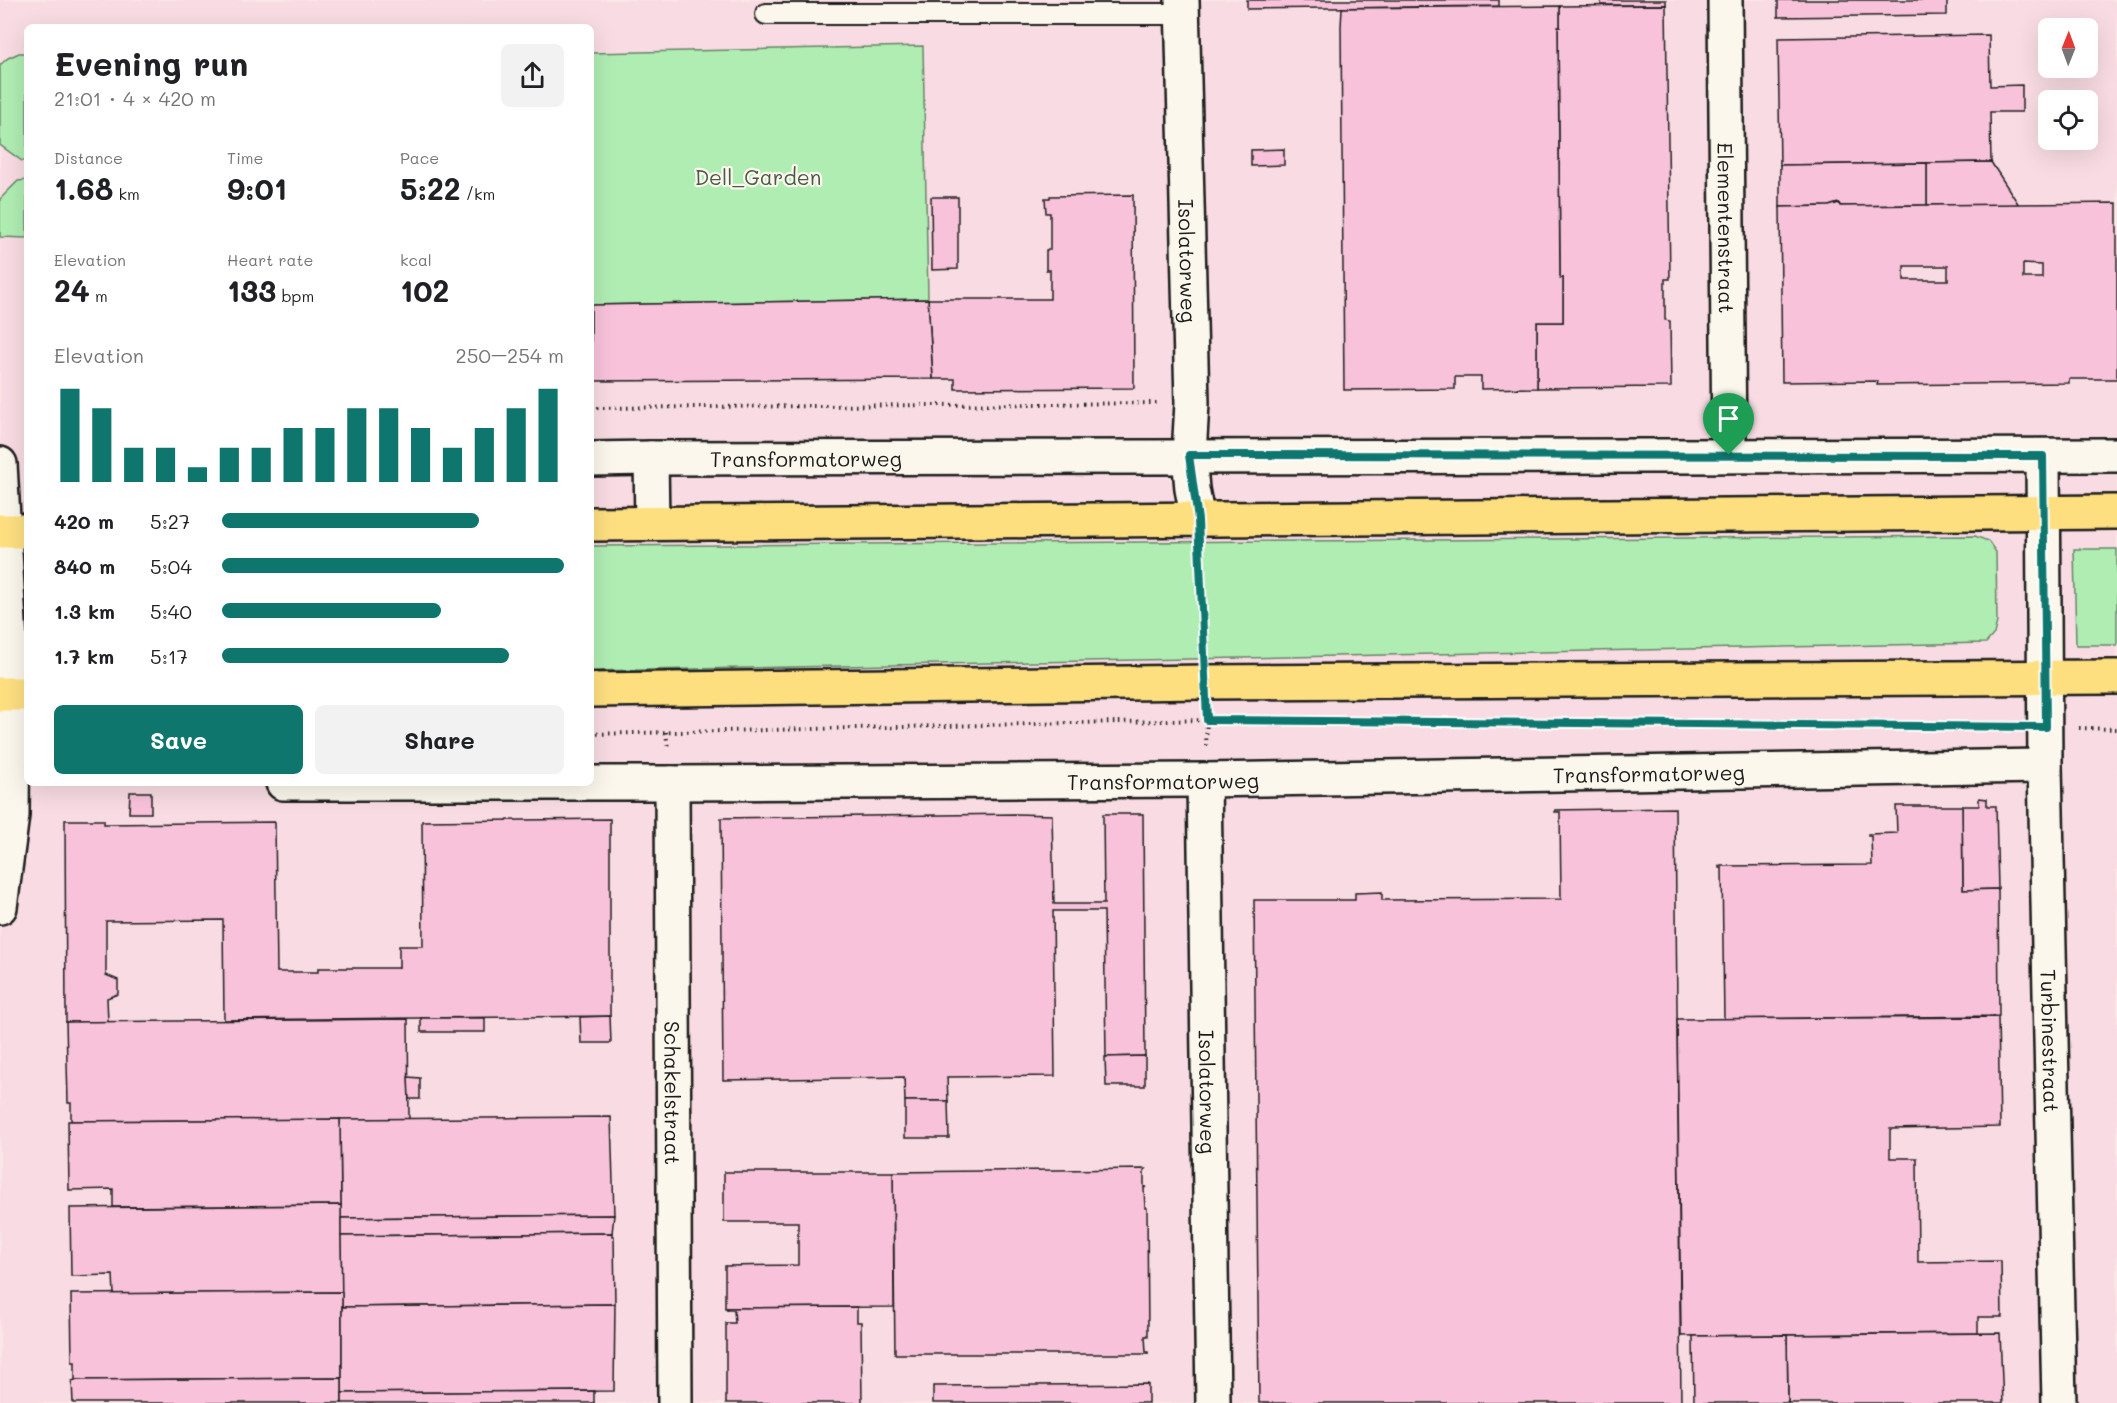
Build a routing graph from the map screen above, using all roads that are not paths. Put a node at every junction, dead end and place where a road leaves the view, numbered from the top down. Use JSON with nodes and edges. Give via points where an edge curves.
{"nodes":[{"id":1,"x":889,"y":0,"type":"edge"},
{"id":2,"x":1725,"y":0,"type":"edge"},
{"id":3,"x":1182,"y":7,"type":"edge"},
{"id":4,"x":766,"y":14,"type":"dead end"},
{"id":5,"x":913,"y":14,"type":"junction"},
{"id":6,"x":1189,"y":455,"type":"junction"},
{"id":7,"x":1729,"y":455,"type":"junction"},
{"id":8,"x":2117,"y":455,"type":"edge"},
{"id":9,"x":2043,"y":456,"type":"junction"},
{"id":10,"x":651,"y":458,"type":"junction"},
{"id":11,"x":594,"y":459,"type":"edge"},
{"id":12,"x":0,"y":464,"type":"edge"},
{"id":13,"x":2117,"y":512,"type":"edge"},
{"id":14,"x":2044,"y":513,"type":"junction"},
{"id":15,"x":1198,"y":520,"type":"junction"},
{"id":16,"x":594,"y":524,"type":"edge"},
{"id":17,"x":652,"y":524,"type":"junction"},
{"id":18,"x":11,"y":531,"type":"edge"},
{"id":19,"x":2117,"y":677,"type":"edge"},
{"id":20,"x":2045,"y":678,"type":"junction"},
{"id":21,"x":594,"y":690,"type":"edge"},
{"id":22,"x":13,"y":694,"type":"edge"},
{"id":23,"x":2045,"y":766,"type":"junction"},
{"id":24,"x":1204,"y":780,"type":"junction"},
{"id":25,"x":594,"y":783,"type":"edge"},
{"id":26,"x":672,"y":783,"type":"junction"},
{"id":27,"x":0,"y":907,"type":"edge"},
{"id":28,"x":675,"y":1403,"type":"edge"},
{"id":29,"x":1213,"y":1403,"type":"edge"},
{"id":30,"x":2059,"y":1403,"type":"edge"}],
"edges":[{"from":1,"to":5,"type":"lane"},
{"from":2,"to":7,"type":"street","name":"Elementenstraat"},
{"from":3,"to":5,"type":"lane"},
{"from":3,"to":6,"type":"street","name":"Isolatorweg","via":[[1192,403]]},
{"from":4,"to":5,"type":"lane"},
{"from":6,"to":7,"type":"street","name":"Transformatorweg"},
{"from":6,"to":10,"type":"street","name":"Transformatorweg"},
{"from":6,"to":15,"type":"street","name":"Isolatorweg"},
{"from":7,"to":9,"type":"street","name":"Transformatorweg"},
{"from":8,"to":9,"type":"street","name":"Transformatorweg"},
{"from":9,"to":14,"type":"street"},
{"from":10,"to":11,"type":"street","name":"Transformatorweg"},
{"from":10,"to":17,"type":"street"},
{"from":12,"to":18,"type":"street"},
{"from":13,"to":14,"type":"main road"},
{"from":14,"to":15,"type":"main road"},
{"from":14,"to":20,"type":"street"},
{"from":15,"to":17,"type":"main road"},
{"from":16,"to":17,"type":"main road"},
{"from":18,"to":22,"type":"street"},
{"from":19,"to":20,"type":"main road"},
{"from":20,"to":21,"type":"main road"},
{"from":20,"to":23,"type":"street","name":"Turbinestraat"},
{"from":22,"to":27,"type":"street","via":[[12,815]]},
{"from":23,"to":24,"type":"street","name":"Transformatorweg"},
{"from":23,"to":30,"type":"street","name":"Turbinestraat"},
{"from":24,"to":26,"type":"street","name":"Transformatorweg"},
{"from":24,"to":29,"type":"street","name":"Isolatorweg"},
{"from":25,"to":26,"type":"street","name":"Transformatorweg"},
{"from":26,"to":28,"type":"street","name":"Schakelstraat"}]}
